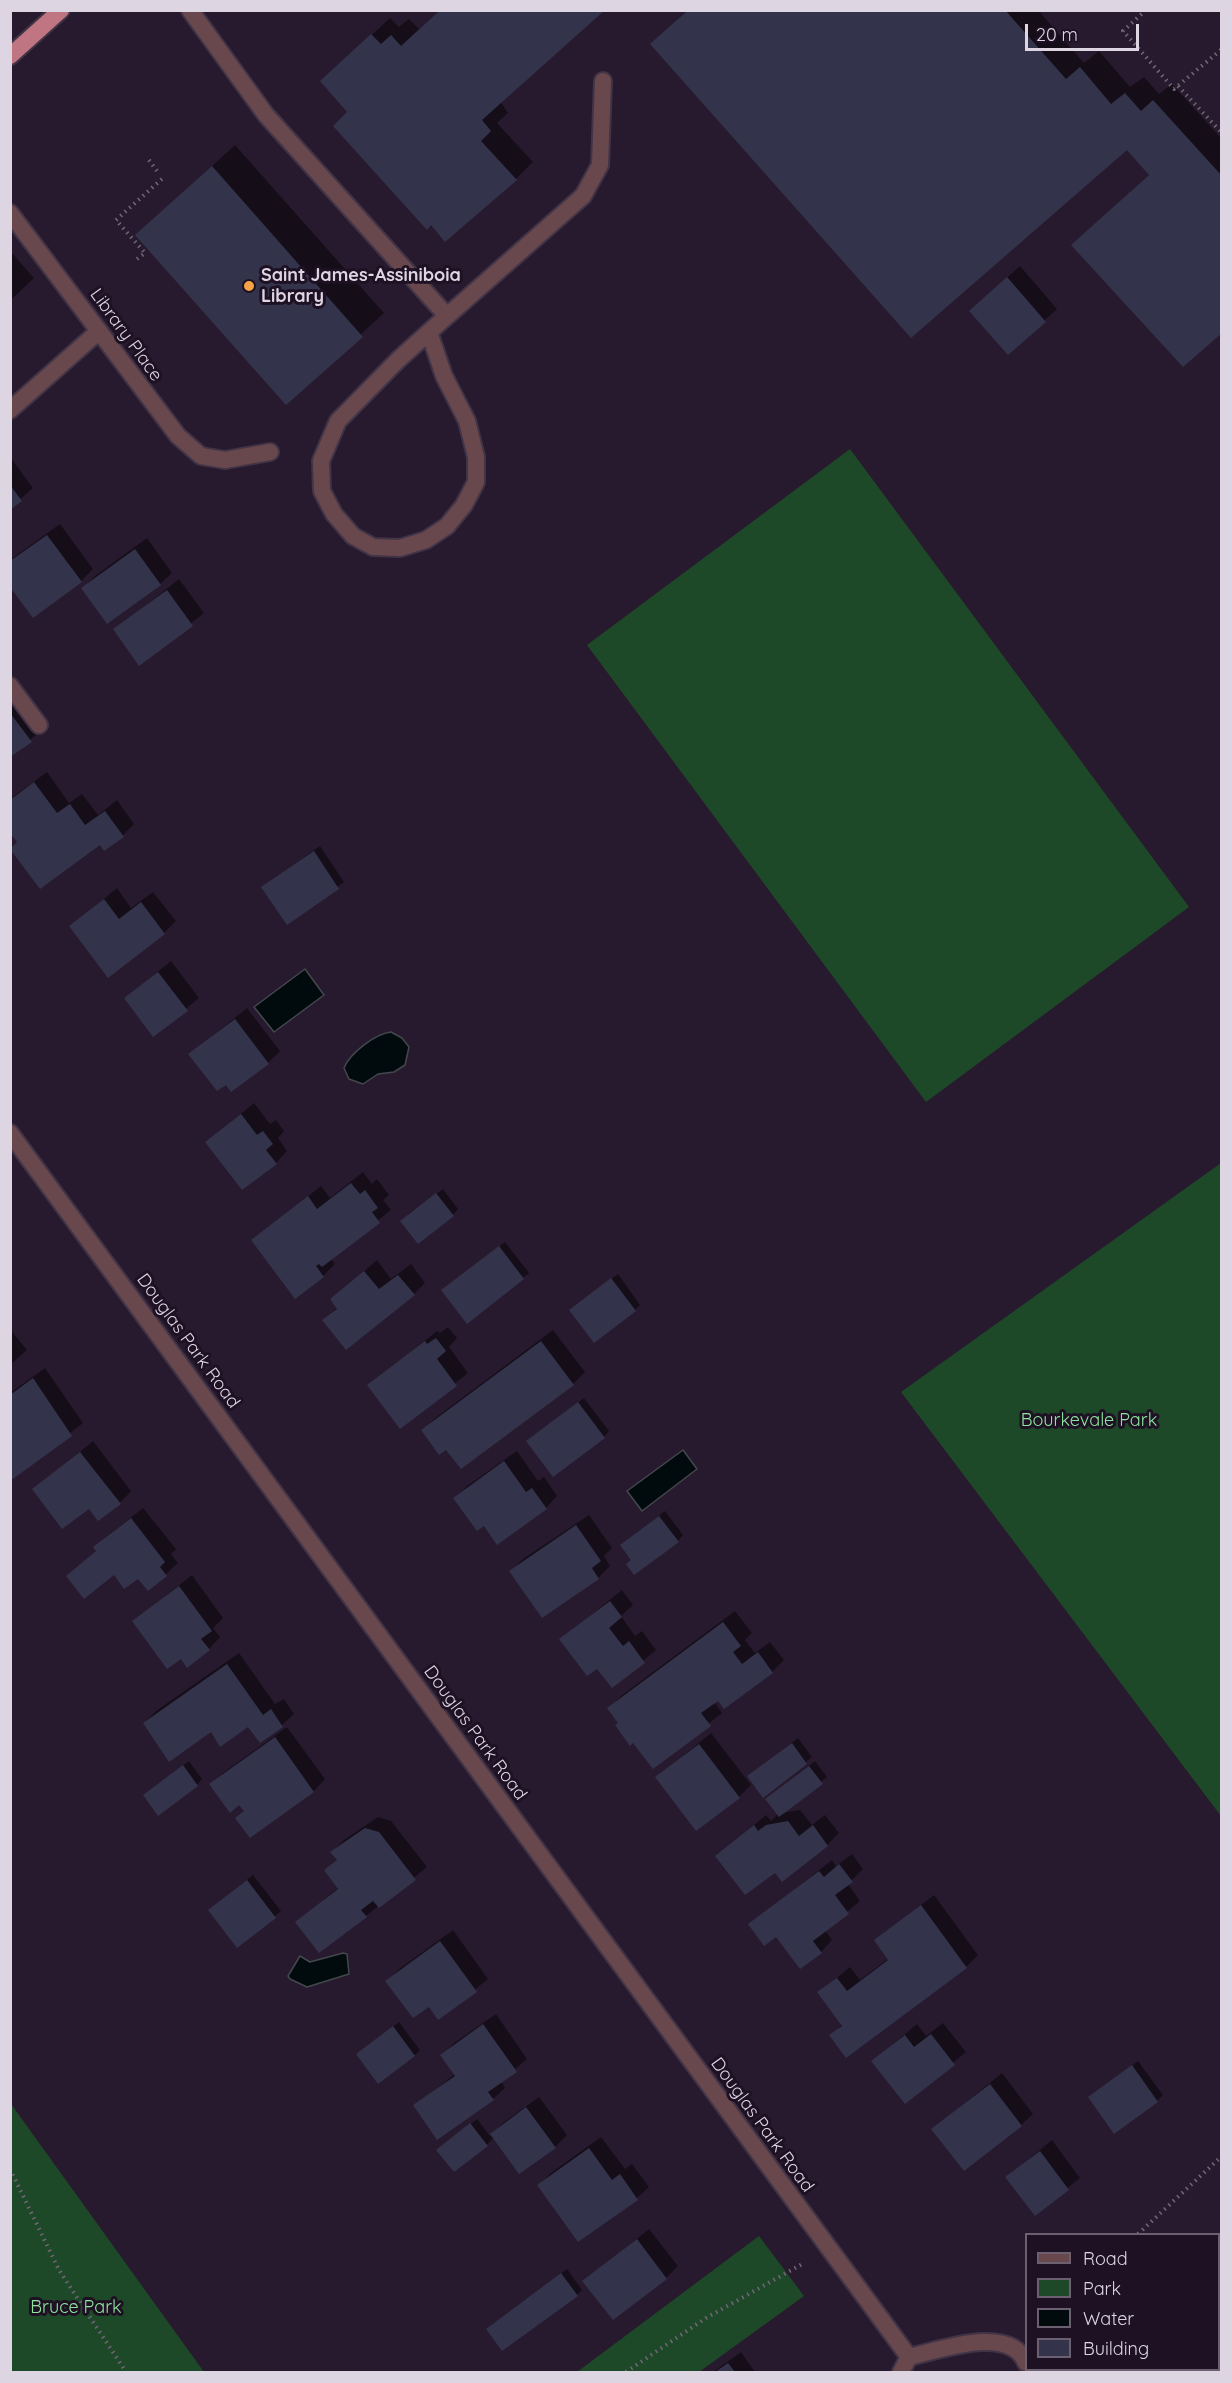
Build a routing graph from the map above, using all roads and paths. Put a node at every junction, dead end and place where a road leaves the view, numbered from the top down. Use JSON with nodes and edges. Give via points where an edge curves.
{"nodes":[{"id":1,"x":61,"y":10,"type":"edge"},
{"id":2,"x":190,"y":10,"type":"edge"},
{"id":3,"x":1146,"y":10,"type":"edge"},
{"id":4,"x":1221,"y":49,"type":"edge"},
{"id":5,"x":10,"y":56,"type":"edge"},
{"id":6,"x":603,"y":81,"type":"dead end"},
{"id":7,"x":1178,"y":86,"type":"junction"},
{"id":8,"x":1221,"y":133,"type":"edge"},
{"id":9,"x":149,"y":160,"type":"dead end"},
{"id":10,"x":157,"y":171,"type":"dead end"},
{"id":11,"x":163,"y":178,"type":"dead end"},
{"id":12,"x":10,"y":213,"type":"edge"},
{"id":13,"x":137,"y":259,"type":"dead end"},
{"id":14,"x":447,"y":316,"type":"junction"},
{"id":15,"x":99,"y":331,"type":"junction"},
{"id":16,"x":429,"y":332,"type":"junction"},
{"id":17,"x":10,"y":410,"type":"edge"},
{"id":18,"x":270,"y":452,"type":"dead end"},
{"id":19,"x":10,"y":686,"type":"edge"},
{"id":20,"x":39,"y":725,"type":"dead end"},
{"id":21,"x":10,"y":1133,"type":"edge"},
{"id":22,"x":1221,"y":2156,"type":"edge"},
{"id":23,"x":10,"y":2169,"type":"edge"},
{"id":24,"x":1140,"y":2233,"type":"edge"},
{"id":25,"x":827,"y":2247,"type":"junction"},
{"id":26,"x":909,"y":2357,"type":"junction"},
{"id":27,"x":1025,"y":2360,"type":"edge"},
{"id":28,"x":126,"y":2373,"type":"edge"},
{"id":29,"x":626,"y":2373,"type":"edge"},
{"id":30,"x":901,"y":2373,"type":"edge"}],
"edges":[{"from":1,"to":5,"type":"highway"},
{"from":2,"to":14,"type":"street","via":[[266,115]]},
{"from":3,"to":7,"type":"path","via":[[1123,31],[1174,89]]},
{"from":4,"to":7,"type":"path"},
{"from":6,"to":14,"type":"street","via":[[600,165],[583,196]]},
{"from":7,"to":8,"type":"path"},
{"from":9,"to":10,"type":"path"},
{"from":11,"to":13,"type":"path","via":[[116,220],[145,253]]},
{"from":12,"to":15,"type":"street","name":"Library Place"},
{"from":14,"to":16,"type":"street"},
{"from":15,"to":17,"type":"street"},
{"from":15,"to":18,"type":"street","name":"Library Place","via":[[178,436],[201,456],[225,460]]},
{"from":16,"to":16,"type":"street","via":[[444,376],[467,421],[476,458],[476,482],[447,526],[426,540],[400,548],[373,547],[352,536],[334,514],[322,491],[321,461],[338,421]]},
{"from":19,"to":20,"type":"street"},
{"from":21,"to":25,"type":"street","name":"Douglas Park Road"},
{"from":22,"to":24,"type":"path"},
{"from":23,"to":28,"type":"path","via":[[59,2270]]},
{"from":25,"to":26,"type":"street","name":"Douglas Park Road"},
{"from":25,"to":29,"type":"path","via":[[796,2269],[706,2318]]},
{"from":26,"to":27,"type":"street","via":[[992,2341],[1022,2352]]},
{"from":26,"to":30,"type":"street"}]}
